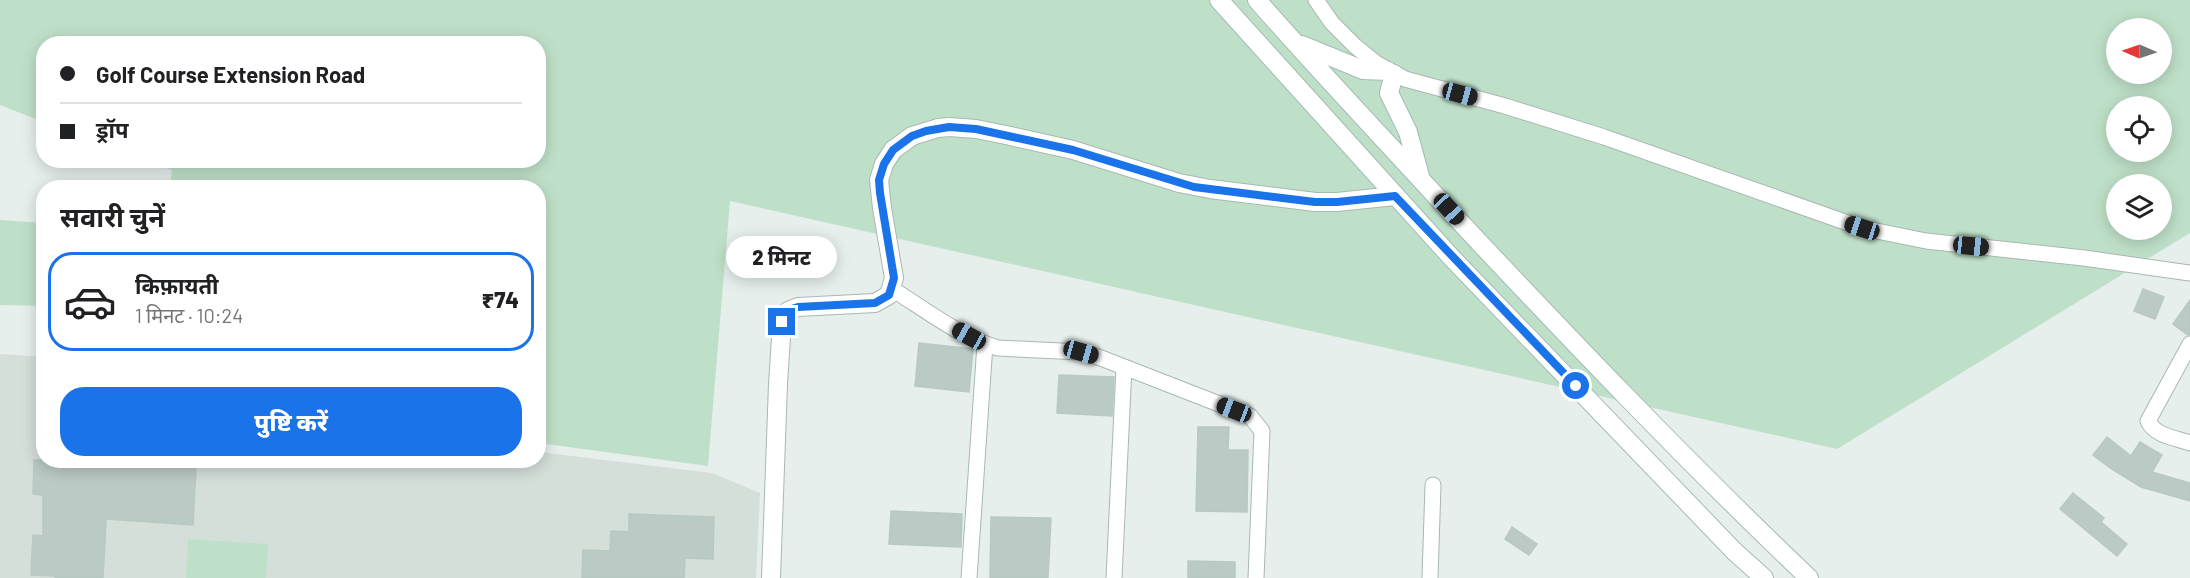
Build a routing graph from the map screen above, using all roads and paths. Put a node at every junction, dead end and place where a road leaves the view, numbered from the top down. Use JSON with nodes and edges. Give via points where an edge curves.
{"nodes":[{"id":1,"x":1220,"y":0,"type":"edge"},
{"id":2,"x":1257,"y":0,"type":"edge"},
{"id":3,"x":1316,"y":0,"type":"edge"},
{"id":4,"x":1295,"y":42,"type":"junction"},
{"id":5,"x":1391,"y":72,"type":"junction"},
{"id":6,"x":1420,"y":178,"type":"junction"},
{"id":7,"x":1395,"y":196,"type":"junction"},
{"id":8,"x":2190,"y":273,"type":"edge"},
{"id":9,"x":892,"y":289,"type":"junction"},
{"id":10,"x":985,"y":344,"type":"junction"},
{"id":11,"x":2190,"y":344,"type":"edge"},
{"id":12,"x":1581,"y":350,"type":"junction"},
{"id":13,"x":1124,"y":367,"type":"junction"},
{"id":14,"x":1560,"y":370,"type":"junction"},
{"id":15,"x":2190,"y":443,"type":"edge"},
{"id":16,"x":1433,"y":485,"type":"dead end"},
{"id":17,"x":771,"y":578,"type":"edge"},
{"id":18,"x":969,"y":578,"type":"edge"},
{"id":19,"x":1114,"y":578,"type":"edge"},
{"id":20,"x":1256,"y":578,"type":"edge"},
{"id":21,"x":1430,"y":578,"type":"edge"},
{"id":22,"x":1764,"y":578,"type":"edge"},
{"id":23,"x":1809,"y":578,"type":"edge"}],
"edges":[{"from":1,"to":7,"type":"main road"},
{"from":2,"to":4,"type":"main road"},
{"from":3,"to":5,"type":"street","via":[[1344,36]]},
{"from":4,"to":5,"type":"main road","via":[[1353,67]]},
{"from":4,"to":6,"type":"main road"},
{"from":5,"to":6,"type":"main road","via":[[1389,93],[1408,132]]},
{"from":5,"to":8,"type":"street","via":[[1415,83],[1604,137],[1881,233]]},
{"from":6,"to":12,"type":"main road"},
{"from":7,"to":9,"type":"main road","via":[[1315,202],[1210,189],[1073,150],[976,129],[938,128],[912,136],[893,150],[879,180],[894,278]]},
{"from":7,"to":14,"type":"main road"},
{"from":9,"to":10,"type":"street"},
{"from":9,"to":17,"type":"main road","via":[[875,303],[788,310],[782,322]]},
{"from":10,"to":13,"type":"street","via":[[1081,352]]},
{"from":10,"to":18,"type":"street"},
{"from":11,"to":15,"type":"street","via":[[2148,421],[2159,432]]},
{"from":12,"to":14,"type":"main road"},
{"from":12,"to":23,"type":"main road"},
{"from":13,"to":19,"type":"street"},
{"from":13,"to":20,"type":"street","via":[[1250,416],[1260,425],[1263,446]]},
{"from":14,"to":22,"type":"main road"},
{"from":16,"to":21,"type":"street"}]}
